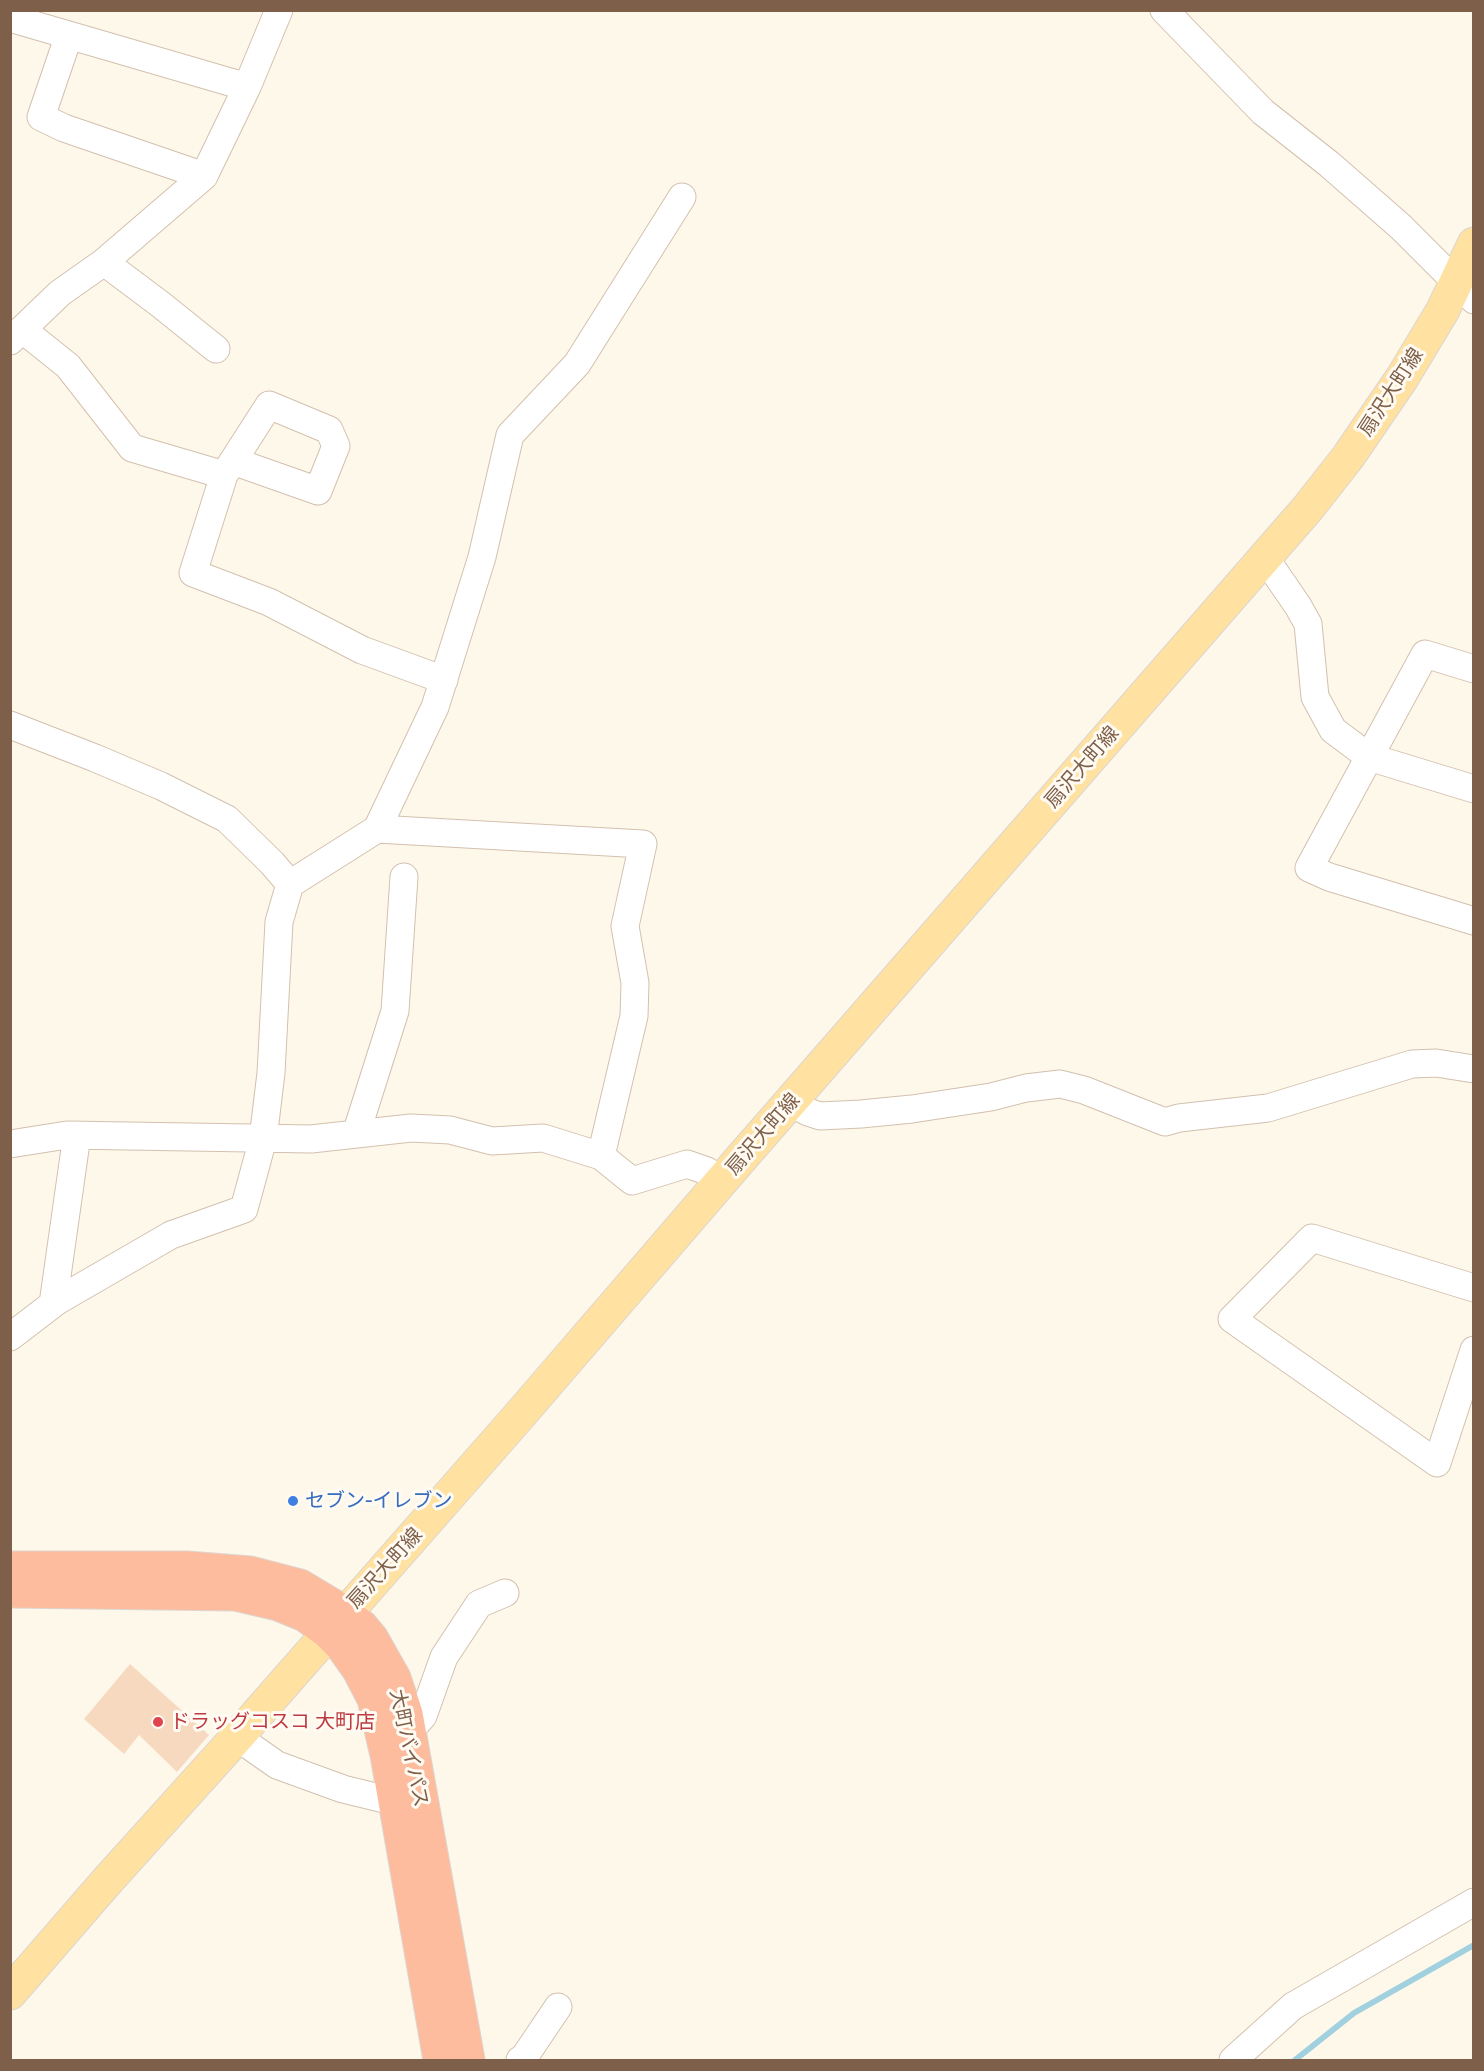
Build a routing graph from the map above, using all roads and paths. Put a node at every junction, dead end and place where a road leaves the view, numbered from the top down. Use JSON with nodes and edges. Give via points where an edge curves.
{"nodes":[{"id":1,"x":279,"y":10,"type":"edge"},
{"id":2,"x":1164,"y":10,"type":"edge"},
{"id":3,"x":10,"y":18,"type":"edge"},
{"id":4,"x":69,"y":35,"type":"junction"},
{"id":5,"x":247,"y":87,"type":"junction"},
{"id":6,"x":204,"y":176,"type":"junction"},
{"id":7,"x":682,"y":197,"type":"dead end"},
{"id":8,"x":1473,"y":244,"type":"edge"},
{"id":9,"x":104,"y":262,"type":"junction"},
{"id":10,"x":1465,"y":292,"type":"edge"},
{"id":11,"x":17,"y":336,"type":"edge"},
{"id":12,"x":216,"y":350,"type":"dead end"},
{"id":13,"x":1265,"y":558,"type":"junction"},
{"id":14,"x":1473,"y":669,"type":"edge"},
{"id":15,"x":444,"y":680,"type":"junction"},
{"id":16,"x":10,"y":725,"type":"edge"},
{"id":17,"x":1369,"y":757,"type":"junction"},
{"id":18,"x":1473,"y":789,"type":"edge"},
{"id":19,"x":377,"y":829,"type":"junction"},
{"id":20,"x":404,"y":877,"type":"dead end"},
{"id":21,"x":290,"y":884,"type":"junction"},
{"id":22,"x":1473,"y":921,"type":"edge"},
{"id":23,"x":1473,"y":1069,"type":"edge"},
{"id":24,"x":790,"y":1103,"type":"junction"},
{"id":25,"x":356,"y":1134,"type":"junction"},
{"id":26,"x":77,"y":1135,"type":"junction"},
{"id":27,"x":263,"y":1139,"type":"junction"},
{"id":28,"x":10,"y":1144,"type":"edge"},
{"id":29,"x":602,"y":1156,"type":"junction"},
{"id":30,"x":722,"y":1181,"type":"junction"},
{"id":31,"x":1473,"y":1288,"type":"edge"},
{"id":32,"x":53,"y":1304,"type":"junction"},
{"id":33,"x":10,"y":1337,"type":"edge"},
{"id":34,"x":1473,"y":1350,"type":"edge"},
{"id":35,"x":10,"y":1568,"type":"edge"},
{"id":36,"x":10,"y":1592,"type":"edge"},
{"id":37,"x":505,"y":1593,"type":"dead end"},
{"id":38,"x":337,"y":1622,"type":"junction"},
{"id":39,"x":409,"y":1731,"type":"junction"},
{"id":40,"x":237,"y":1737,"type":"junction"},
{"id":41,"x":396,"y":1802,"type":"junction"},
{"id":42,"x":1473,"y":1902,"type":"edge"},
{"id":43,"x":10,"y":1994,"type":"edge"},
{"id":44,"x":558,"y":2007,"type":"dead end"},
{"id":45,"x":440,"y":2061,"type":"edge"},
{"id":46,"x":468,"y":2061,"type":"edge"},
{"id":47,"x":520,"y":2061,"type":"edge"},
{"id":48,"x":1233,"y":2061,"type":"edge"}],
"edges":[{"from":1,"to":5,"type":"street"},
{"from":2,"to":10,"type":"street","via":[[1263,112],[1401,227]]},
{"from":3,"to":4,"type":"street"},
{"from":4,"to":5,"type":"street"},
{"from":4,"to":6,"type":"street","via":[[40,117]]},
{"from":5,"to":6,"type":"street"},
{"from":6,"to":9,"type":"street"},
{"from":7,"to":15,"type":"street","via":[[578,364],[510,435],[482,557]]},
{"from":8,"to":10,"type":"main road","name":"扇沢大町線","via":[[1463,264]]},
{"from":9,"to":11,"type":"street","via":[[60,293]]},
{"from":9,"to":12,"type":"street"},
{"from":10,"to":13,"type":"main road","name":"扇沢大町線","via":[[1443,310],[1348,457]]},
{"from":11,"to":15,"type":"street","via":[[68,366],[132,448],[229,468],[193,573],[269,602],[362,650]]},
{"from":13,"to":17,"type":"street","via":[[1308,624],[1315,697],[1333,730]]},
{"from":13,"to":24,"type":"main road","name":"扇沢大町線"},
{"from":14,"to":17,"type":"street","via":[[1425,654]]},
{"from":15,"to":19,"type":"street"},
{"from":16,"to":21,"type":"street","via":[[161,786],[227,819]]},
{"from":17,"to":18,"type":"street"},
{"from":17,"to":22,"type":"street","via":[[1309,868]]},
{"from":19,"to":21,"type":"street"},
{"from":19,"to":29,"type":"street","via":[[643,844],[625,926],[635,983],[634,1016]]},
{"from":20,"to":25,"type":"street","via":[[395,1011]]},
{"from":21,"to":27,"type":"street","via":[[279,921],[271,1073]]},
{"from":23,"to":24,"type":"street","via":[[1412,1064],[1268,1108],[1165,1122],[1060,1084],[861,1114],[820,1116]]},
{"from":24,"to":30,"type":"main road","name":"扇沢大町線"},
{"from":25,"to":27,"type":"street"},
{"from":25,"to":29,"type":"street","via":[[411,1128],[450,1130],[492,1141],[543,1138]]},
{"from":26,"to":27,"type":"street"},
{"from":26,"to":28,"type":"street"},
{"from":26,"to":32,"type":"street"},
{"from":27,"to":32,"type":"street","via":[[244,1209],[171,1235]]},
{"from":29,"to":30,"type":"street","via":[[632,1181],[687,1164]]},
{"from":30,"to":38,"type":"main road","name":"扇沢大町線"},
{"from":31,"to":34,"type":"street","via":[[1312,1239],[1232,1319],[1437,1463]]},
{"from":32,"to":33,"type":"street"},
{"from":35,"to":38,"type":"highway","name":"大町バイパス","via":[[187,1568],[250,1573],[300,1586]]},
{"from":36,"to":38,"type":"highway","name":"大町バイパス","via":[[235,1594]]},
{"from":37,"to":39,"type":"street","via":[[479,1604],[444,1657],[423,1716]]},
{"from":38,"to":39,"type":"highway","name":"大町バイパス","via":[[362,1627],[380,1653],[393,1677]]},
{"from":38,"to":40,"type":"main road","name":"扇沢大町線"},
{"from":38,"to":41,"type":"highway","name":"大町バイパス","via":[[342,1646],[374,1700]]},
{"from":39,"to":46,"type":"highway","name":"大町バイパス"},
{"from":40,"to":41,"type":"street","via":[[277,1765],[343,1789]]},
{"from":40,"to":43,"type":"main road","name":"扇沢大町線"},
{"from":41,"to":45,"type":"highway","name":"大町バイパス"},
{"from":42,"to":48,"type":"street","via":[[1293,2006]]},
{"from":44,"to":47,"type":"street"}]}
